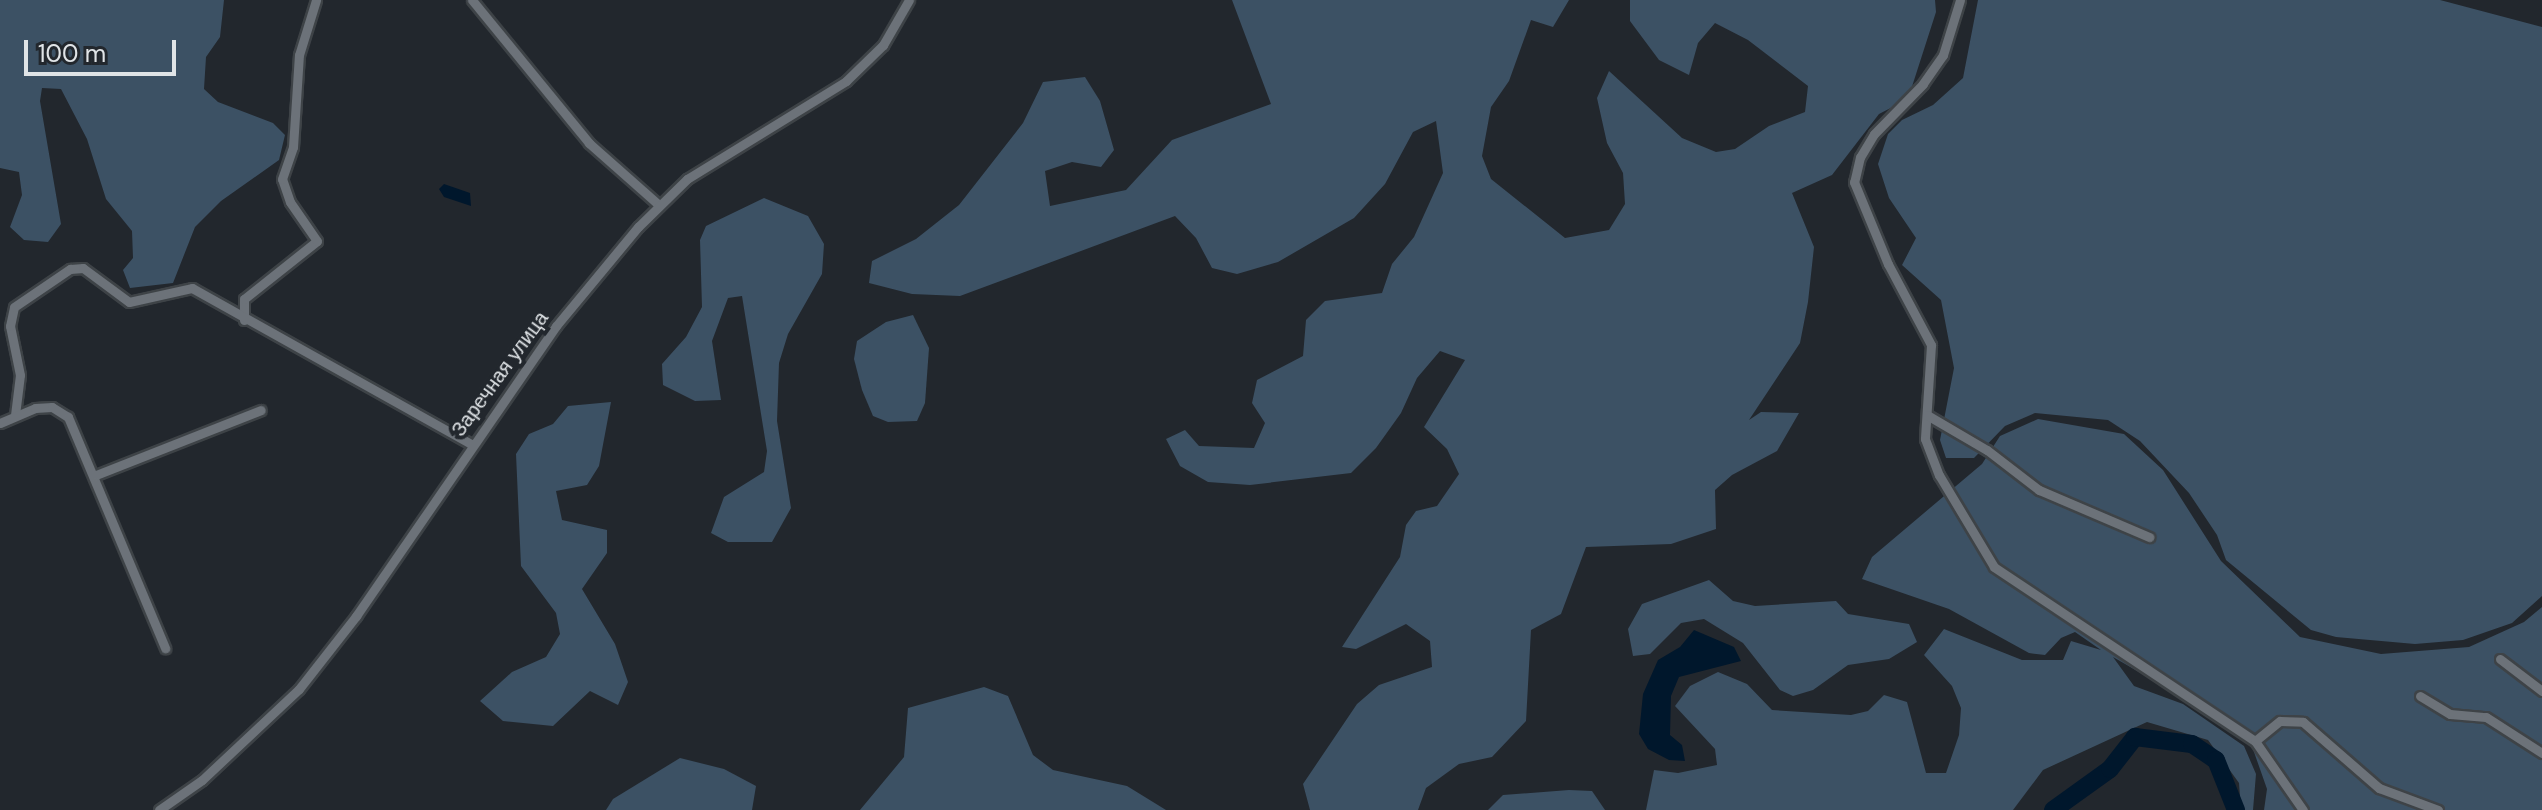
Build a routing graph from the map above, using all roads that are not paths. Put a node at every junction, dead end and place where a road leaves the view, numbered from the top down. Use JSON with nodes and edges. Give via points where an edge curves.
{"nodes":[{"id":1,"x":316,"y":0,"type":"edge"},
{"id":2,"x":472,"y":0,"type":"edge"},
{"id":3,"x":909,"y":0,"type":"edge"},
{"id":4,"x":1960,"y":0,"type":"edge"},
{"id":5,"x":659,"y":205,"type":"junction"},
{"id":6,"x":244,"y":320,"type":"junction"},
{"id":7,"x":261,"y":410,"type":"dead end"},
{"id":8,"x":15,"y":415,"type":"junction"},
{"id":9,"x":1927,"y":415,"type":"junction"},
{"id":10,"x":0,"y":423,"type":"edge"},
{"id":11,"x":471,"y":444,"type":"junction"},
{"id":12,"x":96,"y":475,"type":"junction"},
{"id":13,"x":2149,"y":537,"type":"dead end"},
{"id":14,"x":165,"y":648,"type":"dead end"},
{"id":15,"x":2500,"y":659,"type":"dead end"},
{"id":16,"x":2542,"y":691,"type":"edge"},
{"id":17,"x":2420,"y":696,"type":"dead end"},
{"id":18,"x":2255,"y":741,"type":"junction"},
{"id":19,"x":2542,"y":753,"type":"edge"},
{"id":20,"x":159,"y":810,"type":"edge"},
{"id":21,"x":2303,"y":810,"type":"edge"},
{"id":22,"x":2438,"y":810,"type":"edge"}],
"edges":[{"from":1,"to":6,"type":"street","via":[[309,9],[299,55],[293,147],[282,179],[290,202],[317,241],[244,299]]},
{"from":2,"to":5,"type":"street","via":[[589,143]]},
{"from":3,"to":5,"type":"street","name":"Заречная улица","via":[[883,45],[846,81],[687,179]]},
{"from":4,"to":9,"type":"street","via":[[1943,55],[1923,84],[1874,134],[1860,157],[1854,182],[1888,264],[1931,345]]},
{"from":5,"to":11,"type":"street","name":"Заречная улица","via":[[556,326]]},
{"from":6,"to":8,"type":"street","via":[[192,288],[129,302],[83,268],[70,269],[14,307],[10,326],[20,375]]},
{"from":6,"to":11,"type":"street"},
{"from":7,"to":12,"type":"street"},
{"from":8,"to":10,"type":"street"},
{"from":8,"to":12,"type":"street","via":[[52,407],[68,417]]},
{"from":9,"to":13,"type":"street","via":[[1987,450],[2039,490]]},
{"from":9,"to":18,"type":"street","via":[[1925,439],[1939,475],[1994,567]]},
{"from":11,"to":20,"type":"street","name":"Заречная улица","via":[[356,616],[299,689],[202,780]]},
{"from":12,"to":14,"type":"street"},
{"from":15,"to":16,"type":"street"},
{"from":17,"to":19,"type":"street","via":[[2450,714],[2486,717]]},
{"from":18,"to":21,"type":"street"},
{"from":18,"to":22,"type":"street","via":[[2280,721],[2303,722],[2379,788]]}]}
